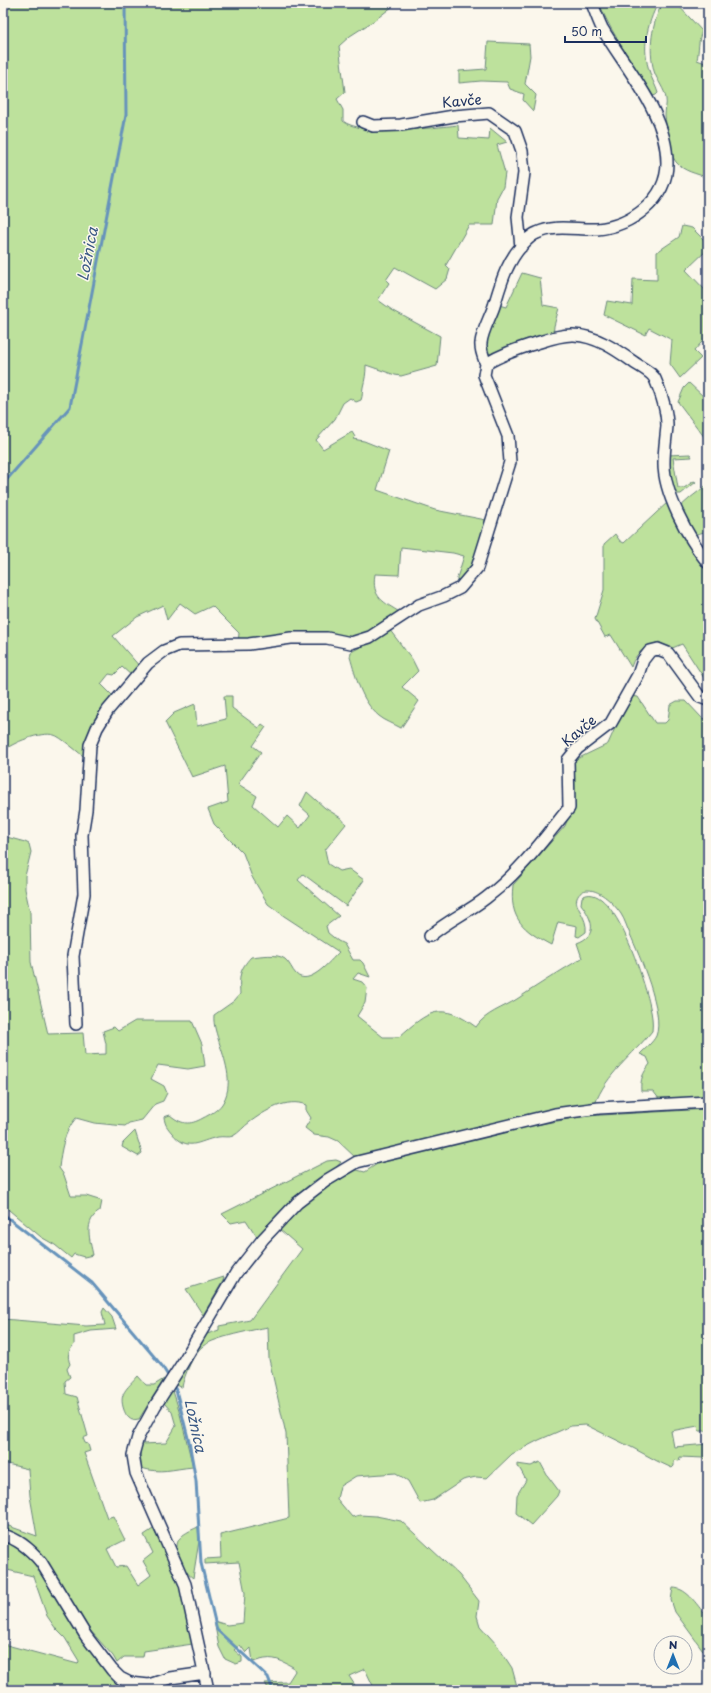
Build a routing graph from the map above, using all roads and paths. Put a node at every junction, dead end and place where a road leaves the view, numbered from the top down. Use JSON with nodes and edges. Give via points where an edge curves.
{"nodes":[{"id":1,"x":592,"y":3,"type":"edge"},
{"id":2,"x":363,"y":122,"type":"dead end"},
{"id":3,"x":521,"y":247,"type":"junction"},
{"id":4,"x":486,"y":364,"type":"junction"},
{"id":5,"x":708,"y":564,"type":"edge"},
{"id":6,"x":708,"y":700,"type":"edge"},
{"id":7,"x":430,"y":936,"type":"dead end"},
{"id":8,"x":76,"y":1024,"type":"dead end"},
{"id":9,"x":708,"y":1102,"type":"edge"},
{"id":10,"x":3,"y":1535,"type":"edge"},
{"id":11,"x":205,"y":1673,"type":"junction"},
{"id":12,"x":208,"y":1690,"type":"edge"}],
"edges":[{"from":1,"to":3,"type":"street","via":[[602,27],[654,111],[664,142],[667,163],[664,181],[655,199],[622,223],[597,229],[547,230],[529,238]]},
{"from":2,"to":3,"type":"street","name":"Kavče","via":[[373,126],[401,125],[489,113],[515,130],[522,151],[524,173],[518,217]]},
{"from":3,"to":4,"type":"street","via":[[505,271],[480,344]]},
{"from":4,"to":5,"type":"street","via":[[515,350],[552,338],[574,335],[597,340],[654,377],[661,392],[667,424],[665,480],[692,541]]},
{"from":4,"to":8,"type":"street","via":[[484,375],[508,436],[510,462],[477,568],[460,588],[418,605],[370,637],[351,643],[327,638],[291,638],[249,644],[179,645],[164,651],[148,663],[108,710],[90,746],[82,835],[84,894],[73,956]]},
{"from":6,"to":7,"type":"street","name":"Kavče","via":[[700,697],[668,653],[658,649],[650,650],[611,723],[577,749],[568,760],[569,808],[528,860],[506,882]]},
{"from":9,"to":11,"type":"street","via":[[599,1108],[554,1114],[357,1162],[326,1180],[297,1203],[263,1239],[236,1274],[155,1406],[138,1437],[133,1455],[136,1473],[185,1584]]},
{"from":10,"to":11,"type":"street","via":[[21,1544],[41,1562],[86,1636],[120,1678],[149,1685],[170,1678]]},
{"from":11,"to":12,"type":"street"}]}
